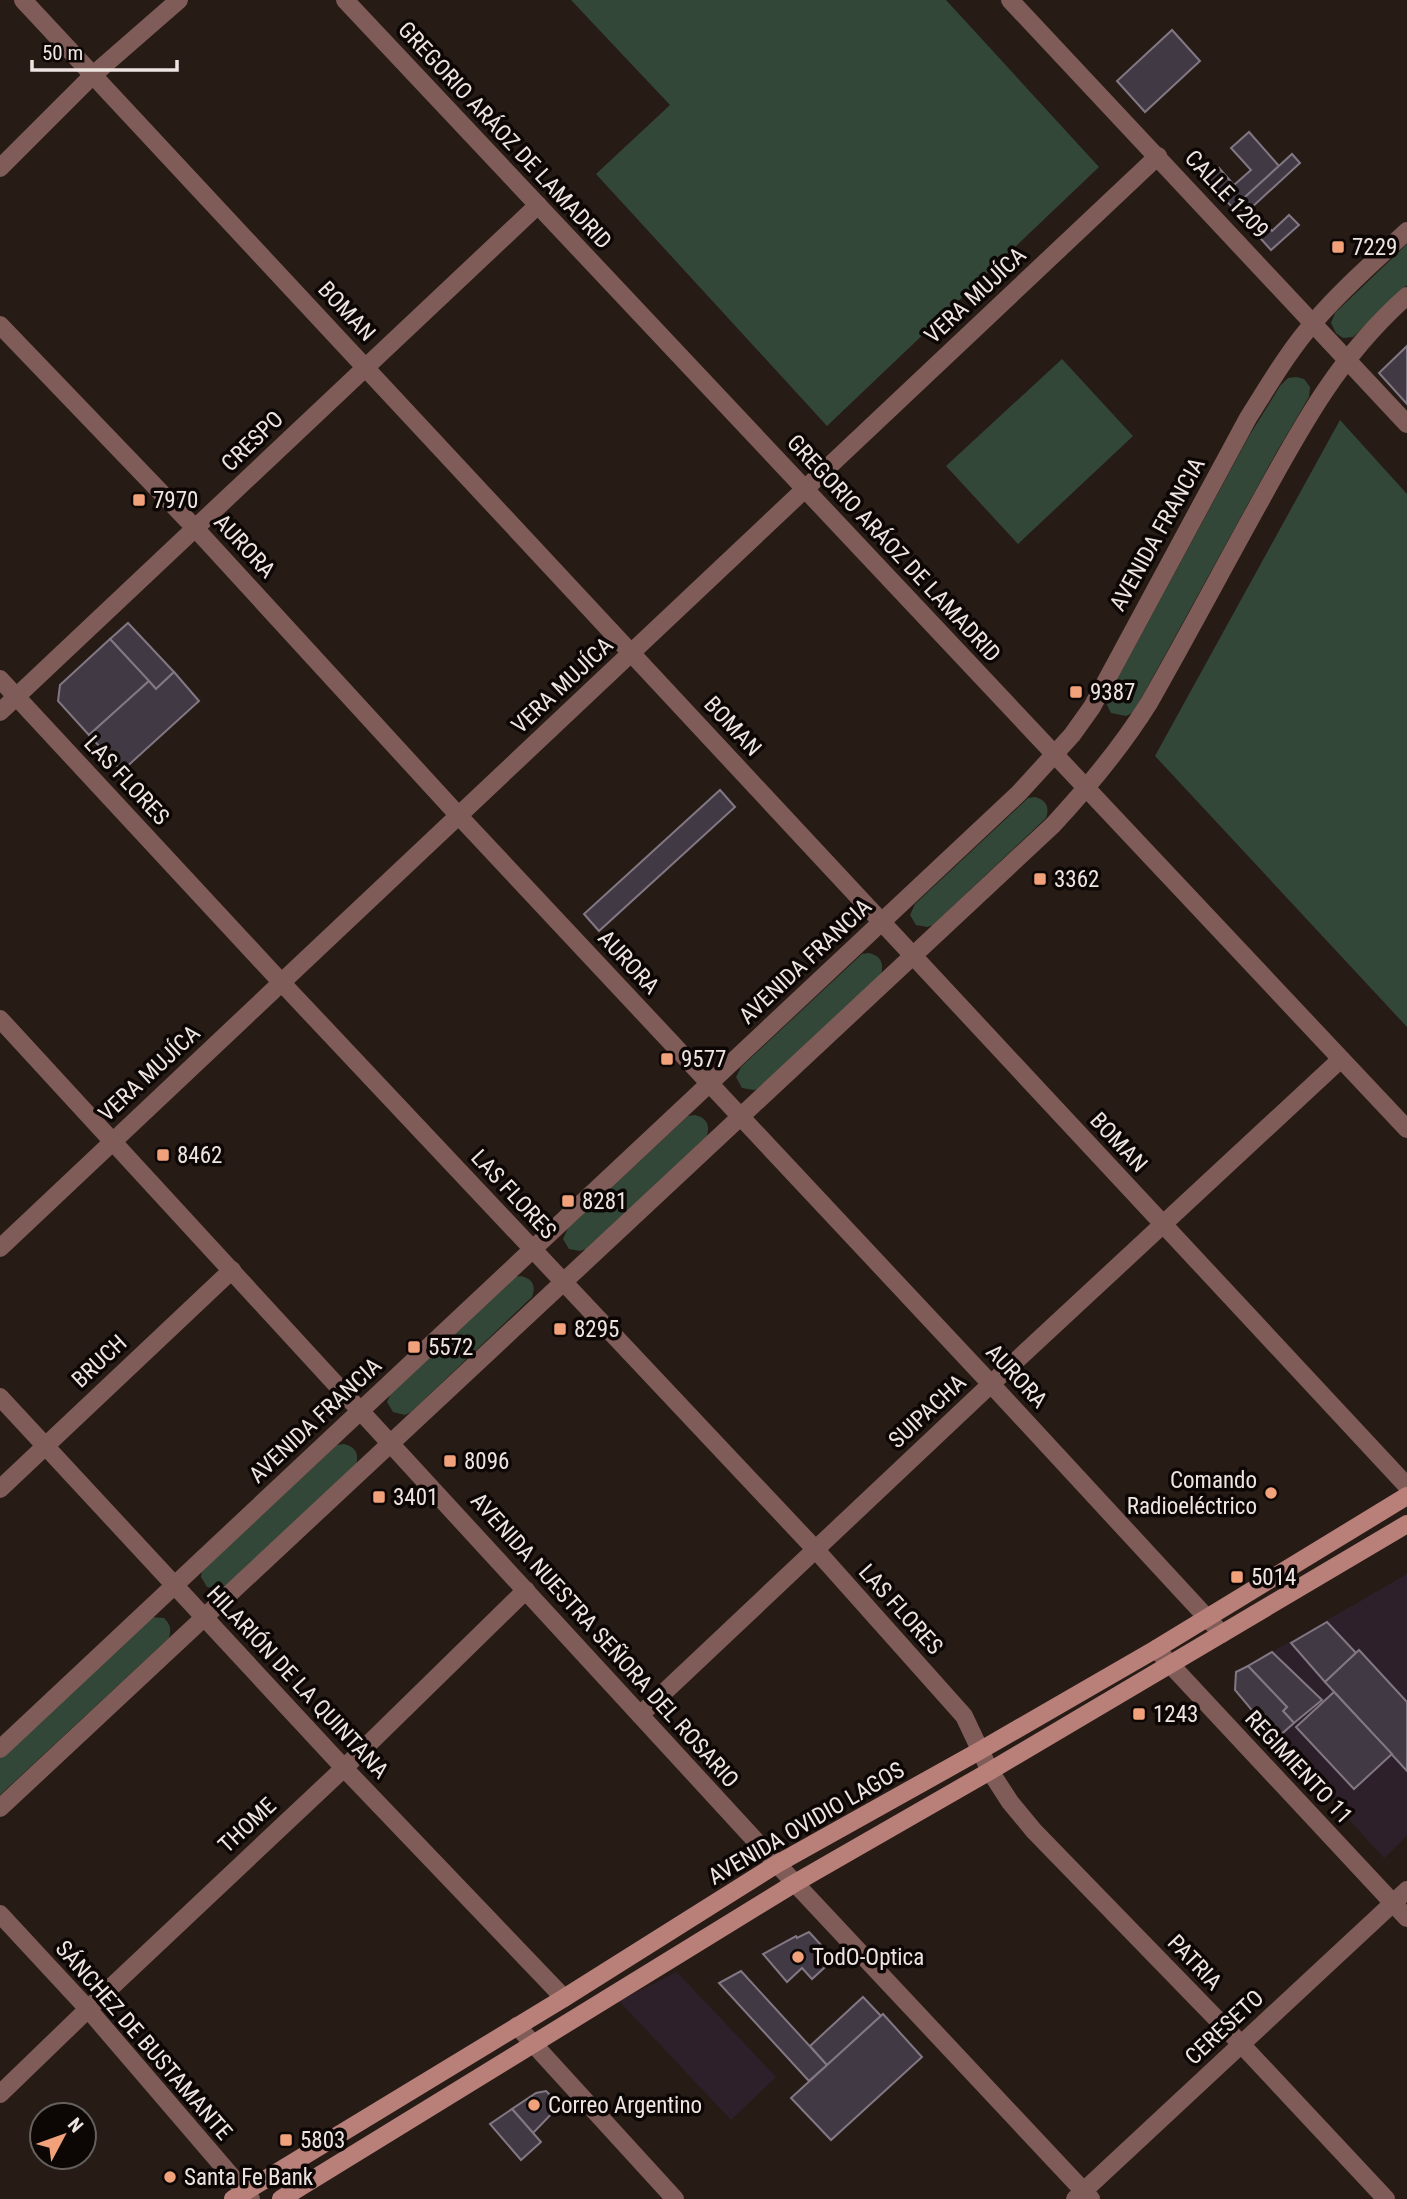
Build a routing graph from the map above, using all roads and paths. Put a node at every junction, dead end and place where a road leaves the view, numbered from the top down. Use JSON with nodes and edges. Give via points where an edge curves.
{"nodes":[{"id":1,"x":23,"y":0,"type":"edge"},
{"id":2,"x":179,"y":0,"type":"edge"},
{"id":3,"x":345,"y":0,"type":"edge"},
{"id":4,"x":1010,"y":0,"type":"edge"},
{"id":5,"x":93,"y":75,"type":"junction"},
{"id":6,"x":1158,"y":156,"type":"junction"},
{"id":7,"x":0,"y":167,"type":"edge"},
{"id":8,"x":538,"y":205,"type":"junction"},
{"id":9,"x":1407,"y":231,"type":"edge"},
{"id":10,"x":1407,"y":296,"type":"edge"},
{"id":11,"x":1313,"y":322,"type":"junction"},
{"id":12,"x":0,"y":325,"type":"edge"},
{"id":13,"x":1347,"y":359,"type":"junction"},
{"id":14,"x":365,"y":367,"type":"junction"},
{"id":15,"x":1407,"y":424,"type":"edge"},
{"id":16,"x":805,"y":489,"type":"junction"},
{"id":17,"x":195,"y":528,"type":"junction"},
{"id":18,"x":631,"y":653,"type":"junction"},
{"id":19,"x":0,"y":679,"type":"edge"},
{"id":20,"x":17,"y":696,"type":"junction"},
{"id":21,"x":0,"y":712,"type":"edge"},
{"id":22,"x":1055,"y":755,"type":"junction"},
{"id":23,"x":1087,"y":789,"type":"junction"},
{"id":24,"x":459,"y":816,"type":"junction"},
{"id":25,"x":882,"y":922,"type":"junction"},
{"id":26,"x":912,"y":956,"type":"junction"},
{"id":27,"x":282,"y":983,"type":"junction"},
{"id":28,"x":0,"y":1019,"type":"edge"},
{"id":29,"x":1341,"y":1059,"type":"junction"},
{"id":30,"x":709,"y":1084,"type":"junction"},
{"id":31,"x":740,"y":1116,"type":"junction"},
{"id":32,"x":1407,"y":1129,"type":"edge"},
{"id":33,"x":112,"y":1141,"type":"junction"},
{"id":34,"x":1163,"y":1224,"type":"junction"},
{"id":35,"x":0,"y":1248,"type":"edge"},
{"id":36,"x":533,"y":1250,"type":"junction"},
{"id":37,"x":232,"y":1270,"type":"junction"},
{"id":38,"x":563,"y":1282,"type":"junction"},
{"id":39,"x":991,"y":1384,"type":"junction"},
{"id":40,"x":0,"y":1397,"type":"edge"},
{"id":41,"x":362,"y":1411,"type":"junction"},
{"id":42,"x":391,"y":1443,"type":"junction"},
{"id":43,"x":45,"y":1446,"type":"junction"},
{"id":44,"x":1407,"y":1486,"type":"edge"},
{"id":45,"x":0,"y":1489,"type":"edge"},
{"id":46,"x":1407,"y":1496,"type":"edge"},
{"id":47,"x":1407,"y":1524,"type":"edge"},
{"id":48,"x":816,"y":1550,"type":"junction"},
{"id":49,"x":175,"y":1585,"type":"junction"},
{"id":50,"x":526,"y":1590,"type":"junction"},
{"id":51,"x":204,"y":1618,"type":"junction"},
{"id":52,"x":1208,"y":1618,"type":"junction"},
{"id":53,"x":1222,"y":1634,"type":"junction"},
{"id":54,"x":1156,"y":1649,"type":"junction"},
{"id":55,"x":1170,"y":1664,"type":"junction"},
{"id":56,"x":640,"y":1715,"type":"junction"},
{"id":57,"x":0,"y":1749,"type":"edge"},
{"id":58,"x":981,"y":1750,"type":"junction"},
{"id":59,"x":344,"y":1768,"type":"junction"},
{"id":60,"x":990,"y":1770,"type":"junction"},
{"id":61,"x":0,"y":1808,"type":"edge"},
{"id":62,"x":778,"y":1864,"type":"junction"},
{"id":63,"x":795,"y":1883,"type":"junction"},
{"id":64,"x":1407,"y":1890,"type":"edge"},
{"id":65,"x":1393,"y":1903,"type":"junction"},
{"id":66,"x":0,"y":1914,"type":"edge"},
{"id":67,"x":1407,"y":1918,"type":"edge"},
{"id":68,"x":564,"y":1998,"type":"junction"},
{"id":69,"x":88,"y":2009,"type":"junction"},
{"id":70,"x":517,"y":2026,"type":"junction"},
{"id":71,"x":533,"y":2043,"type":"junction"},
{"id":72,"x":1241,"y":2044,"type":"junction"},
{"id":73,"x":0,"y":2094,"type":"edge"},
{"id":74,"x":1083,"y":2196,"type":"edge"},
{"id":75,"x":243,"y":2197,"type":"edge"},
{"id":76,"x":281,"y":2199,"type":"edge"},
{"id":77,"x":675,"y":2199,"type":"edge"},
{"id":78,"x":1385,"y":2199,"type":"edge"}],
"edges":[{"from":1,"to":5,"type":"street","name":"BOMAN"},
{"from":2,"to":5,"type":"street"},
{"from":3,"to":8,"type":"street","name":"GREGORIO ARÁOZ DE LAMADRID"},
{"from":4,"to":6,"type":"street","name":"CALLE 1209"},
{"from":5,"to":7,"type":"street"},
{"from":5,"to":14,"type":"street","name":"BOMAN"},
{"from":6,"to":11,"type":"street","name":"CALLE 1209"},
{"from":6,"to":16,"type":"street","name":"VERA MUJÍCA"},
{"from":8,"to":14,"type":"street","name":"CRESPO"},
{"from":8,"to":16,"type":"street","name":"GREGORIO ARÁOZ DE LAMADRID"},
{"from":9,"to":11,"type":"street","name":"AVENIDA FRANCIA"},
{"from":10,"to":13,"type":"street"},
{"from":11,"to":13,"type":"street","name":"CALLE 1209"},
{"from":11,"to":22,"type":"street","name":"AVENIDA FRANCIA","via":[[1248,418],[1092,707]]},
{"from":12,"to":17,"type":"street","name":"AURORA"},
{"from":13,"to":15,"type":"street","name":"CALLE 1209"},
{"from":13,"to":23,"type":"street","via":[[1286,455],[1149,703]]},
{"from":14,"to":17,"type":"street","name":"CRESPO"},
{"from":14,"to":18,"type":"street","name":"BOMAN"},
{"from":16,"to":18,"type":"street","name":"VERA MUJÍCA"},
{"from":16,"to":22,"type":"street","name":"GREGORIO ARÁOZ DE LAMADRID"},
{"from":17,"to":20,"type":"street","name":"CRESPO"},
{"from":17,"to":24,"type":"street","name":"AURORA"},
{"from":18,"to":24,"type":"street","name":"VERA MUJÍCA"},
{"from":18,"to":25,"type":"street","name":"BOMAN"},
{"from":19,"to":20,"type":"street","name":"LAS FLORES"},
{"from":20,"to":21,"type":"street","name":"CRESPO"},
{"from":20,"to":27,"type":"street","name":"LAS FLORES"},
{"from":22,"to":23,"type":"street","name":"GREGORIO ARÁOZ DE LAMADRID"},
{"from":22,"to":25,"type":"street","name":"AVENIDA FRANCIA"},
{"from":23,"to":26,"type":"street"},
{"from":23,"to":29,"type":"street","name":"GREGORIO ARÁOZ DE LAMADRID"},
{"from":24,"to":27,"type":"street","name":"VERA MUJÍCA"},
{"from":24,"to":30,"type":"street","name":"AURORA"},
{"from":25,"to":26,"type":"street","name":"BOMAN"},
{"from":25,"to":30,"type":"street","name":"AVENIDA FRANCIA"},
{"from":26,"to":31,"type":"street"},
{"from":26,"to":34,"type":"street","name":"BOMAN"},
{"from":27,"to":33,"type":"street","name":"VERA MUJÍCA"},
{"from":27,"to":36,"type":"street","name":"LAS FLORES"},
{"from":28,"to":33,"type":"street","name":"AVENIDA NUESTRA SEÑORA DEL ROSARIO"},
{"from":29,"to":32,"type":"street","name":"GREGORIO ARÁOZ DE LAMADRID"},
{"from":29,"to":34,"type":"street","name":"SUIPACHA"},
{"from":30,"to":31,"type":"street","name":"AURORA"},
{"from":30,"to":36,"type":"street","name":"AVENIDA FRANCIA"},
{"from":31,"to":38,"type":"street"},
{"from":31,"to":39,"type":"street","name":"AURORA"},
{"from":33,"to":35,"type":"street","name":"VERA MUJÍCA"},
{"from":33,"to":37,"type":"street","name":"AVENIDA NUESTRA SEÑORA DEL ROSARIO"},
{"from":34,"to":39,"type":"street","name":"SUIPACHA"},
{"from":34,"to":44,"type":"street","name":"BOMAN"},
{"from":36,"to":38,"type":"street","name":"LAS FLORES"},
{"from":36,"to":41,"type":"street","name":"AVENIDA FRANCIA"},
{"from":37,"to":41,"type":"street","name":"AVENIDA NUESTRA SEÑORA DEL ROSARIO"},
{"from":37,"to":43,"type":"street","name":"BRUCH"},
{"from":38,"to":42,"type":"street"},
{"from":38,"to":48,"type":"street","name":"LAS FLORES"},
{"from":39,"to":48,"type":"street","name":"SUIPACHA"},
{"from":39,"to":52,"type":"street","name":"AURORA"},
{"from":40,"to":43,"type":"street","name":"HILARIÓN DE LA QUINTANA"},
{"from":41,"to":42,"type":"street","name":"AVENIDA NUESTRA SEÑORA DEL ROSARIO"},
{"from":41,"to":49,"type":"street","name":"AVENIDA FRANCIA"},
{"from":42,"to":50,"type":"street","name":"AVENIDA NUESTRA SEÑORA DEL ROSARIO"},
{"from":42,"to":51,"type":"street"},
{"from":43,"to":45,"type":"street","name":"BRUCH"},
{"from":43,"to":49,"type":"street","name":"HILARIÓN DE LA QUINTANA"},
{"from":46,"to":52,"type":"main road","name":"AVENIDA OVIDIO LAGOS"},
{"from":47,"to":53,"type":"main road","name":"AVENIDA OVIDIO LAGOS"},
{"from":48,"to":56,"type":"street","name":"SUIPACHA"},
{"from":48,"to":58,"type":"street","name":"LAS FLORES","via":[[964,1716]]},
{"from":49,"to":51,"type":"street","name":"HILARIÓN DE LA QUINTANA"},
{"from":49,"to":57,"type":"street","name":"AVENIDA FRANCIA"},
{"from":50,"to":56,"type":"street","name":"AVENIDA NUESTRA SEÑORA DEL ROSARIO"},
{"from":50,"to":59,"type":"street","name":"THOME"},
{"from":51,"to":59,"type":"street","name":"HILARIÓN DE LA QUINTANA"},
{"from":51,"to":61,"type":"street"},
{"from":52,"to":53,"type":"street","name":"AURORA"},
{"from":52,"to":54,"type":"main road","name":"AVENIDA OVIDIO LAGOS"},
{"from":53,"to":55,"type":"main road","name":"AVENIDA OVIDIO LAGOS"},
{"from":54,"to":55,"type":"street","name":"REGIMIENTO 11"},
{"from":54,"to":58,"type":"main road","name":"AVENIDA OVIDIO LAGOS"},
{"from":55,"to":60,"type":"main road","name":"AVENIDA OVIDIO LAGOS"},
{"from":55,"to":65,"type":"street","name":"REGIMIENTO 11"},
{"from":56,"to":62,"type":"street","name":"AVENIDA NUESTRA SEÑORA DEL ROSARIO"},
{"from":58,"to":60,"type":"street","name":"PATRIA"},
{"from":58,"to":62,"type":"main road","name":"AVENIDA OVIDIO LAGOS"},
{"from":59,"to":68,"type":"street","name":"HILARIÓN DE LA QUINTANA"},
{"from":59,"to":69,"type":"street","name":"THOME"},
{"from":60,"to":63,"type":"main road","name":"AVENIDA OVIDIO LAGOS"},
{"from":60,"to":72,"type":"street","name":"PATRIA","via":[[1034,1831]]},
{"from":62,"to":63,"type":"street","name":"AVENIDA NUESTRA SEÑORA DEL ROSARIO"},
{"from":62,"to":68,"type":"main road","name":"AVENIDA OVIDIO LAGOS"},
{"from":63,"to":71,"type":"main road","name":"AVENIDA OVIDIO LAGOS"},
{"from":63,"to":74,"type":"street","name":"AVENIDA NUESTRA SEÑORA DEL ROSARIO"},
{"from":64,"to":65,"type":"street","name":"CERESETO"},
{"from":65,"to":67,"type":"street","name":"REGIMIENTO 11"},
{"from":65,"to":72,"type":"street","name":"CERESETO"},
{"from":66,"to":69,"type":"street","name":"SÁNCHEZ DE BUSTAMANTE"},
{"from":68,"to":70,"type":"main road","name":"AVENIDA OVIDIO LAGOS"},
{"from":69,"to":73,"type":"street","name":"THOME"},
{"from":69,"to":75,"type":"street","name":"SÁNCHEZ DE BUSTAMANTE"},
{"from":70,"to":71,"type":"street"},
{"from":70,"to":75,"type":"main road","name":"AVENIDA OVIDIO LAGOS"},
{"from":71,"to":76,"type":"main road","name":"AVENIDA OVIDIO LAGOS"},
{"from":71,"to":77,"type":"street"},
{"from":72,"to":74,"type":"street","name":"CERESETO"},
{"from":72,"to":78,"type":"street","name":"PATRIA"}]}
